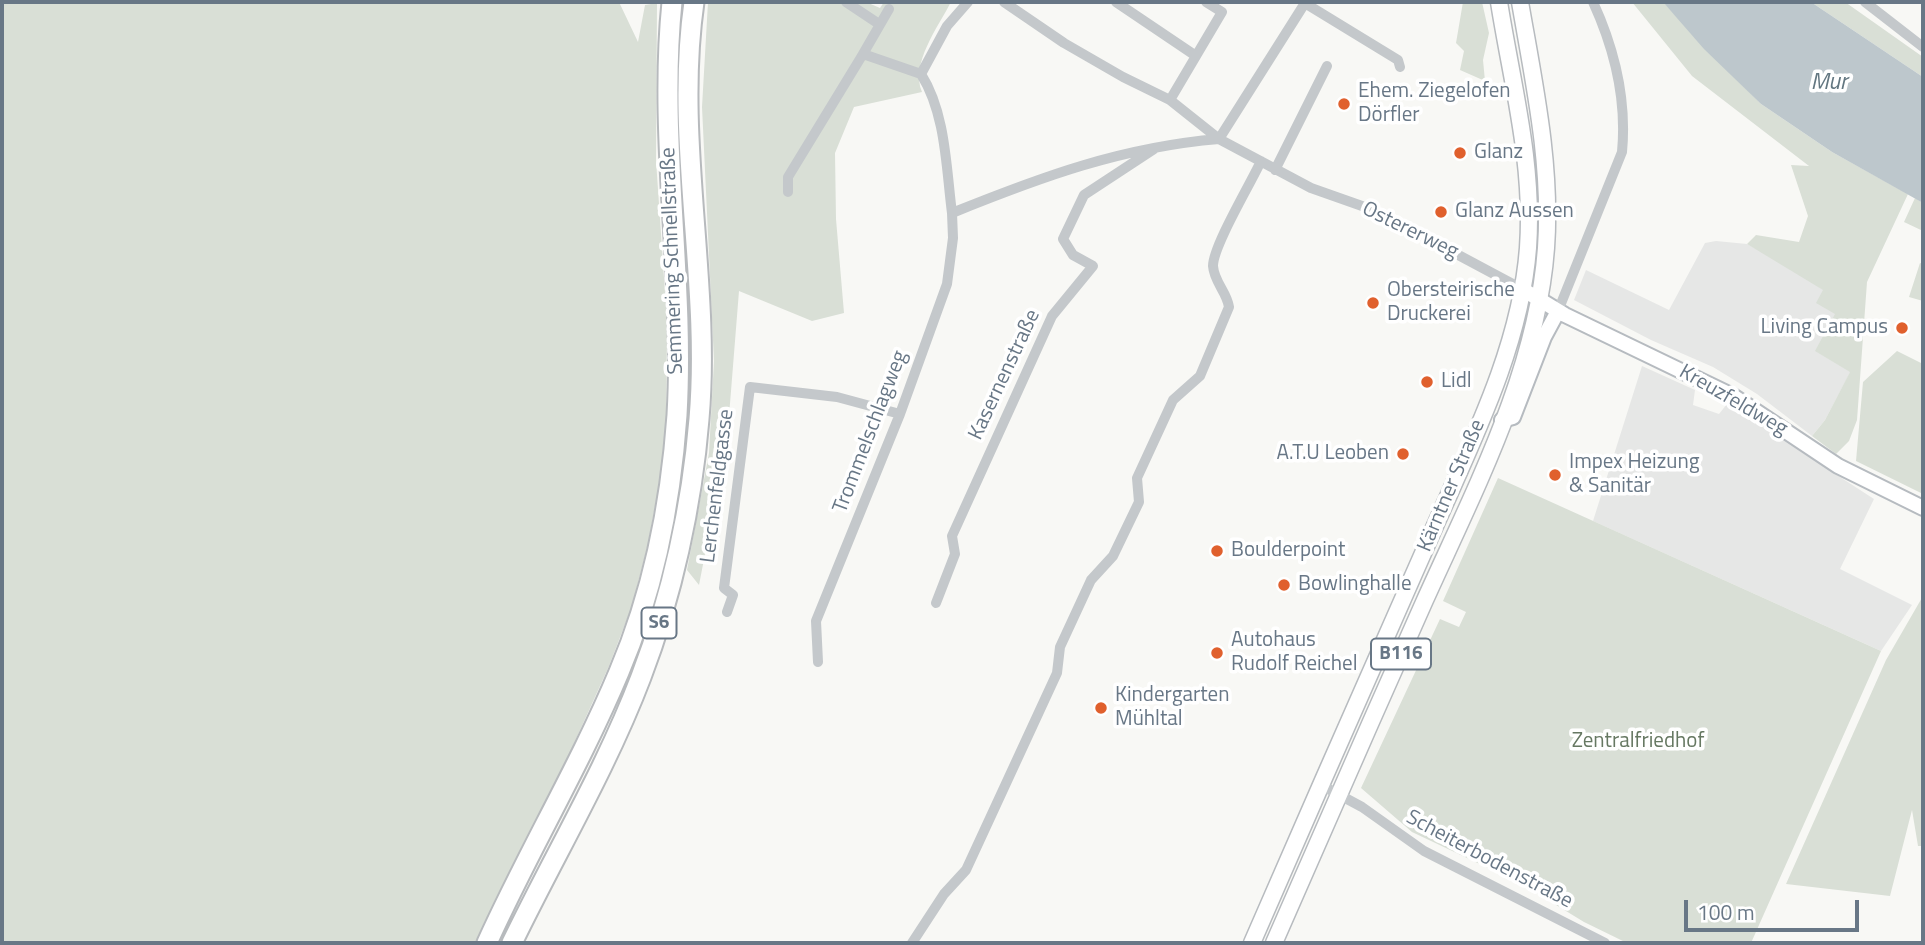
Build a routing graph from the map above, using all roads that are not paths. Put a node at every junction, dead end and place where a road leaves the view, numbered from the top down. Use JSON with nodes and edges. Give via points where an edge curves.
{"nodes":[{"id":1,"x":672,"y":2,"type":"edge"},
{"id":2,"x":694,"y":2,"type":"edge"},
{"id":3,"x":846,"y":2,"type":"edge"},
{"id":4,"x":968,"y":2,"type":"edge"},
{"id":5,"x":1004,"y":2,"type":"edge"},
{"id":6,"x":1116,"y":2,"type":"edge"},
{"id":7,"x":1206,"y":2,"type":"edge"},
{"id":8,"x":1230,"y":2,"type":"edge"},
{"id":9,"x":1304,"y":2,"type":"edge"},
{"id":10,"x":1499,"y":2,"type":"edge"},
{"id":11,"x":1520,"y":2,"type":"edge"},
{"id":12,"x":1593,"y":2,"type":"edge"},
{"id":13,"x":1865,"y":2,"type":"edge"},
{"id":14,"x":889,"y":9,"type":"dead end"},
{"id":15,"x":1222,"y":12,"type":"junction"},
{"id":16,"x":879,"y":24,"type":"junction"},
{"id":17,"x":1923,"y":47,"type":"edge"},
{"id":18,"x":863,"y":54,"type":"junction"},
{"id":19,"x":1196,"y":56,"type":"junction"},
{"id":20,"x":1327,"y":66,"type":"dead end"},
{"id":21,"x":1400,"y":67,"type":"dead end"},
{"id":22,"x":921,"y":74,"type":"junction"},
{"id":23,"x":1170,"y":100,"type":"junction"},
{"id":24,"x":1219,"y":138,"type":"junction"},
{"id":25,"x":1162,"y":144,"type":"junction"},
{"id":26,"x":1261,"y":161,"type":"junction"},
{"id":27,"x":1275,"y":170,"type":"junction"},
{"id":28,"x":788,"y":192,"type":"dead end"},
{"id":29,"x":952,"y":213,"type":"junction"},
{"id":30,"x":1522,"y":289,"type":"junction"},
{"id":31,"x":1540,"y":301,"type":"junction"},
{"id":32,"x":1558,"y":312,"type":"junction"},
{"id":33,"x":900,"y":414,"type":"junction"},
{"id":34,"x":1502,"y":420,"type":"junction"},
{"id":35,"x":1923,"y":508,"type":"edge"},
{"id":36,"x":936,"y":603,"type":"dead end"},
{"id":37,"x":727,"y":612,"type":"dead end"},
{"id":38,"x":818,"y":662,"type":"dead end"},
{"id":39,"x":1321,"y":785,"type":"junction"},
{"id":40,"x":1340,"y":794,"type":"junction"},
{"id":41,"x":487,"y":943,"type":"edge"},
{"id":42,"x":512,"y":943,"type":"edge"},
{"id":43,"x":912,"y":943,"type":"edge"},
{"id":44,"x":1252,"y":943,"type":"edge"},
{"id":45,"x":1274,"y":943,"type":"edge"},
{"id":46,"x":1605,"y":943,"type":"edge"}],
"edges":[{"from":1,"to":41,"type":"highway","name":"Semmering Schnellstraße","number":"S6","via":[[669,164],[678,285],[677,414],[657,548],[642,611],[620,671]]},
{"from":2,"to":42,"type":"highway","name":"Semmering Schnellstraße","number":"S6","via":[[690,167],[700,349],[699,418],[690,489],[677,555],[642,677]]},
{"from":3,"to":16,"type":"street"},
{"from":4,"to":22,"type":"street","via":[[947,26]]},
{"from":5,"to":23,"type":"street","name":"Ostererweg","via":[[1076,50]]},
{"from":6,"to":19,"type":"street"},
{"from":7,"to":15,"type":"street"},
{"from":8,"to":15,"type":"street"},
{"from":9,"to":21,"type":"street","via":[[1398,60]]},
{"from":9,"to":24,"type":"street"},
{"from":10,"to":30,"type":"main road","name":"Kärntner Straße","number":"B116","via":[[1526,155],[1528,247]]},
{"from":11,"to":31,"type":"main road","name":"Kärntner Straße","number":"B116","via":[[1545,169],[1546,238]]},
{"from":12,"to":32,"type":"street","via":[[1609,37],[1620,83],[1622,152]]},
{"from":13,"to":17,"type":"street"},
{"from":14,"to":16,"type":"street"},
{"from":15,"to":19,"type":"street"},
{"from":16,"to":18,"type":"street"},
{"from":18,"to":22,"type":"street"},
{"from":18,"to":28,"type":"street","via":[[788,177]]},
{"from":19,"to":23,"type":"street"},
{"from":20,"to":27,"type":"street"},
{"from":22,"to":29,"type":"street","name":"Trommelschlagweg","via":[[944,139]]},
{"from":23,"to":24,"type":"street","name":"Ostererweg"},
{"from":24,"to":25,"type":"street"},
{"from":24,"to":26,"type":"street","name":"Ostererweg"},
{"from":25,"to":29,"type":"street","via":[[1033,180]]},
{"from":25,"to":36,"type":"street","name":"Kasernenstraße","via":[[1084,195],[1063,239],[1073,255],[1093,265],[1052,316],[952,536],[955,554]]},
{"from":26,"to":27,"type":"street","name":"Ostererweg"},
{"from":26,"to":43,"type":"street","via":[[1214,258],[1215,278],[1229,307],[1200,376],[1173,400],[1137,478],[1139,502],[1113,555],[1085,591],[1060,647],[1057,673],[966,870]]},
{"from":27,"to":30,"type":"street","name":"Ostererweg","via":[[1362,206]]},
{"from":29,"to":33,"type":"street","name":"Trommelschlagweg","via":[[947,284]]},
{"from":30,"to":31,"type":"main road","name":"Ostererweg"},
{"from":30,"to":39,"type":"main road","name":"Kärntner Straße","number":"B116","via":[[1502,363],[1478,425]]},
{"from":31,"to":32,"type":"main road","name":"Kreuzfeldweg"},
{"from":31,"to":34,"type":"main road","name":"Kärntner Straße","number":"B116"},
{"from":32,"to":34,"type":"main road","via":[[1513,417]]},
{"from":32,"to":35,"type":"main road","name":"Kreuzfeldweg","via":[[1733,396],[1838,466]]},
{"from":33,"to":37,"type":"street","name":"Lerchenfeldgasse","via":[[837,397],[750,387],[724,588],[733,595]]},
{"from":33,"to":38,"type":"street","name":"Trommelschlagweg","via":[[816,621]]},
{"from":34,"to":40,"type":"main road","name":"Kärntner Straße","number":"B116"},
{"from":39,"to":40,"type":"street","name":"Scheiterbodenstraße"},
{"from":39,"to":44,"type":"main road","name":"Kärntner Straße","number":"B116"},
{"from":40,"to":45,"type":"main road","name":"Kärntner Straße","number":"B116","via":[[1287,925]]},
{"from":40,"to":46,"type":"street","name":"Scheiterbodenstraße","via":[[1424,851]]}]}
